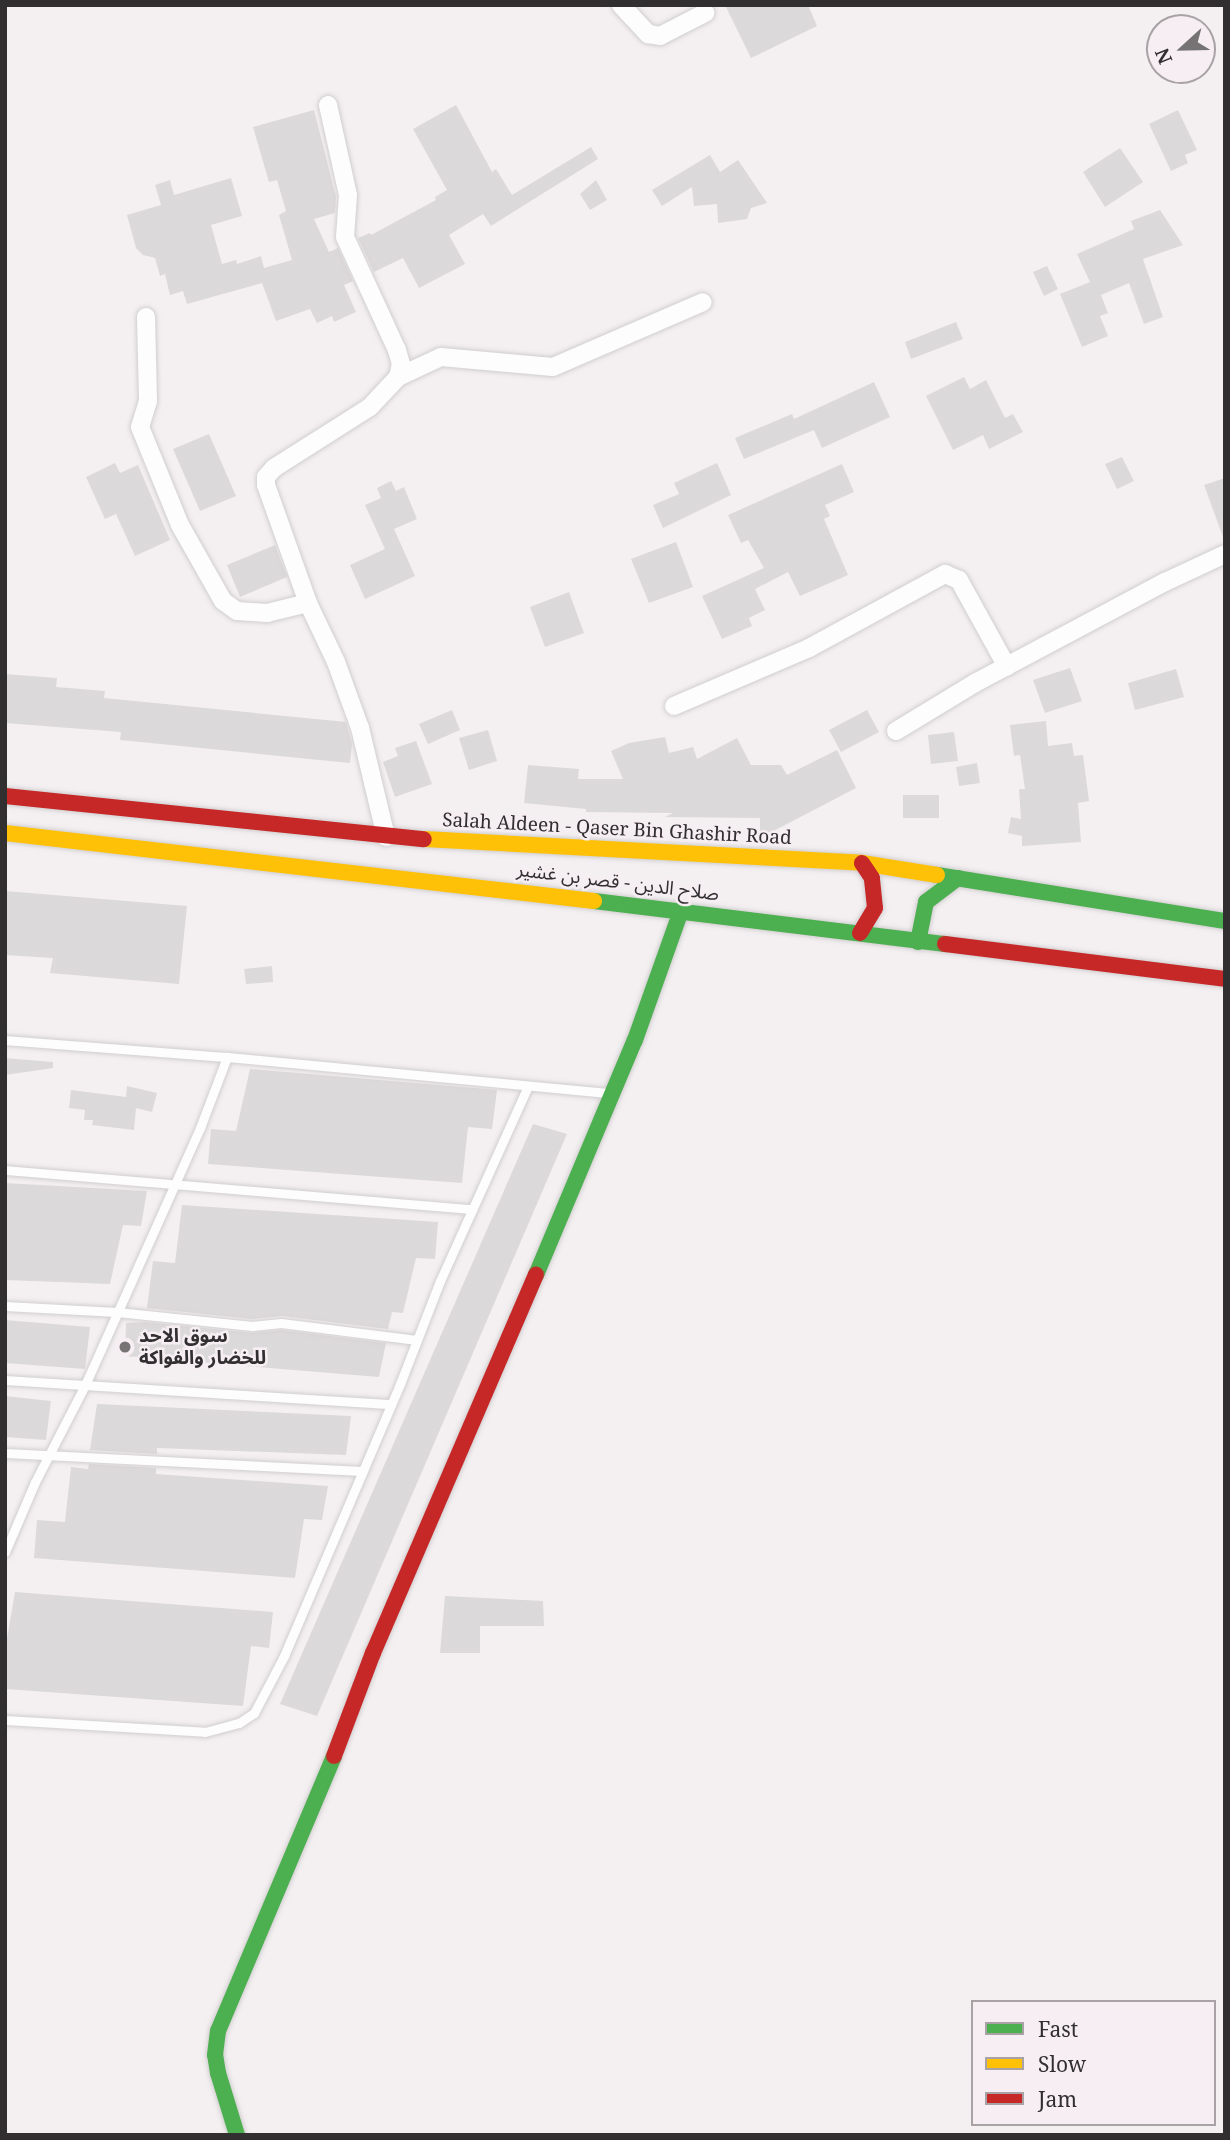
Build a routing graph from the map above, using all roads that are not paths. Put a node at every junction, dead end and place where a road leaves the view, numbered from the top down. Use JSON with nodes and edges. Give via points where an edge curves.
{"nodes":[{"id":1,"x":621,"y":5,"type":"edge"},
{"id":2,"x":705,"y":13,"type":"dead end"},
{"id":3,"x":328,"y":105,"type":"dead end"},
{"id":4,"x":704,"y":302,"type":"dead end"},
{"id":5,"x":146,"y":317,"type":"dead end"},
{"id":6,"x":398,"y":377,"type":"junction"},
{"id":7,"x":1225,"y":554,"type":"edge"},
{"id":8,"x":308,"y":603,"type":"junction"},
{"id":9,"x":1007,"y":667,"type":"junction"},
{"id":10,"x":674,"y":706,"type":"dead end"},
{"id":11,"x":897,"y":731,"type":"dead end"},
{"id":12,"x":5,"y":796,"type":"edge"},
{"id":13,"x":5,"y":833,"type":"edge"},
{"id":14,"x":386,"y":837,"type":"junction"},
{"id":15,"x":862,"y":863,"type":"junction"},
{"id":16,"x":958,"y":878,"type":"junction"},
{"id":17,"x":681,"y":911,"type":"junction"},
{"id":18,"x":1225,"y":921,"type":"edge"},
{"id":19,"x":860,"y":933,"type":"junction"},
{"id":20,"x":918,"y":942,"type":"junction"},
{"id":21,"x":1225,"y":979,"type":"edge"},
{"id":22,"x":5,"y":1040,"type":"edge"},
{"id":23,"x":227,"y":1057,"type":"junction"},
{"id":24,"x":528,"y":1086,"type":"junction"},
{"id":25,"x":613,"y":1094,"type":"junction"},
{"id":26,"x":5,"y":1170,"type":"edge"},
{"id":27,"x":174,"y":1186,"type":"junction"},
{"id":28,"x":472,"y":1209,"type":"junction"},
{"id":29,"x":5,"y":1306,"type":"edge"},
{"id":30,"x":117,"y":1312,"type":"junction"},
{"id":31,"x":417,"y":1340,"type":"junction"},
{"id":32,"x":5,"y":1380,"type":"edge"},
{"id":33,"x":85,"y":1385,"type":"junction"},
{"id":34,"x":391,"y":1404,"type":"junction"},
{"id":35,"x":5,"y":1453,"type":"edge"},
{"id":36,"x":49,"y":1457,"type":"junction"},
{"id":37,"x":363,"y":1471,"type":"junction"},
{"id":38,"x":5,"y":1552,"type":"edge"},
{"id":39,"x":5,"y":1720,"type":"edge"},
{"id":40,"x":237,"y":2135,"type":"edge"}],
"edges":[{"from":1,"to":2,"type":"street","via":[[648,34],[660,36]]},
{"from":3,"to":6,"type":"street","via":[[348,195],[345,237],[397,350]]},
{"from":4,"to":6,"type":"street","via":[[553,367],[441,357]]},
{"from":5,"to":8,"type":"street","via":[[148,401],[140,427],[186,537],[223,601],[237,611],[267,613]]},
{"from":6,"to":8,"type":"street","via":[[370,407],[266,477],[268,497]]},
{"from":7,"to":9,"type":"street"},
{"from":8,"to":14,"type":"street","via":[[360,728]]},
{"from":9,"to":10,"type":"street","via":[[959,580],[944,574],[809,648]]},
{"from":9,"to":11,"type":"street"},
{"from":12,"to":14,"type":"main road","name":"Salah Aldeen - Qaser Bin Ghashir Road"},
{"from":13,"to":17,"type":"main road","name":"صلاح الدين - قصر بن غشير"},
{"from":14,"to":15,"type":"main road","name":"Salah Aldeen - Qaser Bin Ghashir Road"},
{"from":15,"to":16,"type":"main road","name":"Salah Aldeen - Qaser Bin Ghashir Road"},
{"from":15,"to":19,"type":"main road","via":[[872,878],[876,908]]},
{"from":16,"to":18,"type":"main road","name":"Salah Aldeen - Qaser Bin Ghashir Road"},
{"from":16,"to":20,"type":"main road","via":[[926,902]]},
{"from":17,"to":19,"type":"main road","name":"صلاح الدين - قصر بن غشير"},
{"from":17,"to":25,"type":"main road"},
{"from":19,"to":20,"type":"main road","name":"صلاح الدين - قصر بن غشير"},
{"from":20,"to":21,"type":"main road","name":"صلاح الدين - قصر بن غشير"},
{"from":22,"to":23,"type":"lane"},
{"from":23,"to":24,"type":"lane"},
{"from":23,"to":27,"type":"lane"},
{"from":24,"to":25,"type":"lane"},
{"from":24,"to":28,"type":"lane"},
{"from":25,"to":40,"type":"main road","via":[[373,1653],[314,1807],[218,2031],[217,2064]]},
{"from":26,"to":27,"type":"lane"},
{"from":27,"to":28,"type":"lane"},
{"from":27,"to":30,"type":"lane"},
{"from":28,"to":31,"type":"lane"},
{"from":29,"to":30,"type":"lane"},
{"from":30,"to":31,"type":"lane","via":[[252,1326],[281,1323]]},
{"from":30,"to":33,"type":"lane"},
{"from":31,"to":34,"type":"lane"},
{"from":32,"to":33,"type":"lane"},
{"from":33,"to":34,"type":"lane"},
{"from":33,"to":36,"type":"lane"},
{"from":34,"to":37,"type":"lane"},
{"from":35,"to":36,"type":"lane"},
{"from":36,"to":37,"type":"lane"},
{"from":36,"to":38,"type":"lane"},
{"from":37,"to":39,"type":"lane","via":[[284,1656],[254,1713],[239,1723],[205,1732]]}]}
